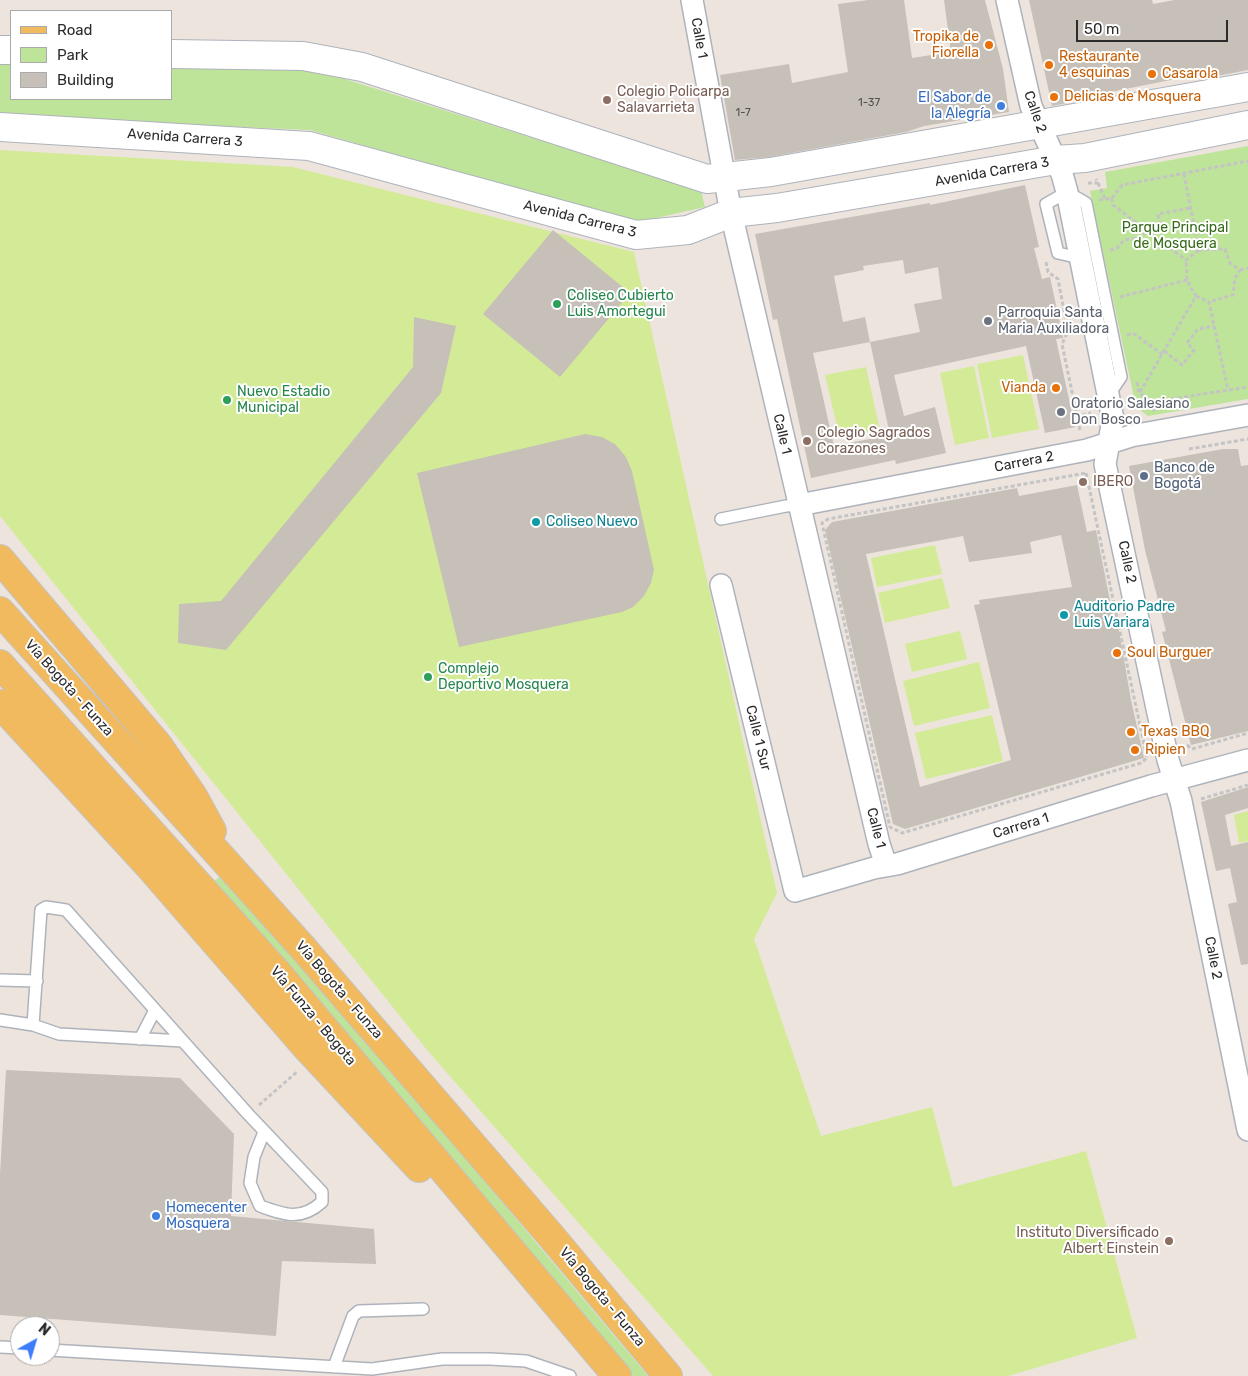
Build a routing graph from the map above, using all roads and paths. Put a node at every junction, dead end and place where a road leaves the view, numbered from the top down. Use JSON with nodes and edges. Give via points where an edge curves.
{"nodes":[{"id":1,"x":692,"y":0,"type":"edge"},
{"id":2,"x":1007,"y":0,"type":"edge"},
{"id":3,"x":172,"y":54,"type":"edge"},
{"id":4,"x":1248,"y":87,"type":"edge"},
{"id":5,"x":1038,"y":125,"type":"junction"},
{"id":6,"x":1248,"y":125,"type":"edge"},
{"id":7,"x":0,"y":127,"type":"edge"},
{"id":8,"x":1056,"y":160,"type":"junction"},
{"id":9,"x":1248,"y":161,"type":"edge"},
{"id":10,"x":1184,"y":174,"type":"junction"},
{"id":11,"x":724,"y":179,"type":"junction"},
{"id":12,"x":1098,"y":182,"type":"dead end"},
{"id":13,"x":1067,"y":192,"type":"junction"},
{"id":14,"x":1112,"y":198,"type":"junction"},
{"id":15,"x":1105,"y":199,"type":"junction"},
{"id":16,"x":1192,"y":208,"type":"junction"},
{"id":17,"x":1099,"y":209,"type":"dead end"},
{"id":18,"x":731,"y":213,"type":"junction"},
{"id":19,"x":1147,"y":230,"type":"junction"},
{"id":20,"x":1152,"y":235,"type":"junction"},
{"id":21,"x":1106,"y":242,"type":"dead end"},
{"id":22,"x":1116,"y":249,"type":"dead end"},
{"id":23,"x":1200,"y":250,"type":"junction"},
{"id":24,"x":1044,"y":253,"type":"dead end"},
{"id":25,"x":1110,"y":260,"type":"dead end"},
{"id":26,"x":1186,"y":260,"type":"junction"},
{"id":27,"x":1248,"y":268,"type":"edge"},
{"id":28,"x":1240,"y":270,"type":"junction"},
{"id":29,"x":1187,"y":280,"type":"junction"},
{"id":30,"x":1116,"y":288,"type":"dead end"},
{"id":31,"x":1196,"y":296,"type":"junction"},
{"id":32,"x":1209,"y":302,"type":"junction"},
{"id":33,"x":1124,"y":326,"type":"dead end"},
{"id":34,"x":1214,"y":326,"type":"junction"},
{"id":35,"x":1133,"y":334,"type":"dead end"},
{"id":36,"x":1128,"y":344,"type":"dead end"},
{"id":37,"x":1163,"y":353,"type":"junction"},
{"id":38,"x":1135,"y":373,"type":"dead end"},
{"id":39,"x":1248,"y":386,"type":"edge"},
{"id":40,"x":1228,"y":390,"type":"junction"},
{"id":41,"x":1139,"y":393,"type":"junction"},
{"id":42,"x":1108,"y":396,"type":"junction"},
{"id":43,"x":1248,"y":415,"type":"edge"},
{"id":44,"x":1077,"y":416,"type":"dead end"},
{"id":45,"x":1080,"y":426,"type":"dead end"},
{"id":46,"x":1075,"y":431,"type":"dead end"},
{"id":47,"x":1248,"y":439,"type":"edge"},
{"id":48,"x":1108,"y":442,"type":"junction"},
{"id":49,"x":1184,"y":449,"type":"dead end"},
{"id":50,"x":1086,"y":473,"type":"dead end"},
{"id":51,"x":799,"y":505,"type":"junction"},
{"id":52,"x":721,"y":519,"type":"dead end"},
{"id":53,"x":0,"y":559,"type":"edge"},
{"id":54,"x":720,"y":585,"type":"dead end"},
{"id":55,"x":0,"y":611,"type":"edge"},
{"id":56,"x":0,"y":664,"type":"edge"},
{"id":57,"x":0,"y":704,"type":"edge"},
{"id":58,"x":1248,"y":733,"type":"edge"},
{"id":59,"x":1187,"y":744,"type":"dead end"},
{"id":60,"x":1146,"y":754,"type":"dead end"},
{"id":61,"x":1248,"y":760,"type":"edge"},
{"id":62,"x":1173,"y":780,"type":"junction"},
{"id":63,"x":1248,"y":785,"type":"edge"},
{"id":64,"x":1198,"y":802,"type":"dead end"},
{"id":65,"x":886,"y":865,"type":"junction"},
{"id":66,"x":232,"y":870,"type":"junction"},
{"id":67,"x":795,"y":890,"type":"joint"},
{"id":68,"x":0,"y":980,"type":"edge"},
{"id":69,"x":37,"y":982,"type":"junction"},
{"id":70,"x":155,"y":1010,"type":"junction"},
{"id":71,"x":0,"y":1020,"type":"edge"},
{"id":72,"x":32,"y":1025,"type":"junction"},
{"id":73,"x":140,"y":1040,"type":"junction"},
{"id":74,"x":183,"y":1041,"type":"junction"},
{"id":75,"x":304,"y":1066,"type":"dead end"},
{"id":76,"x":248,"y":1114,"type":"junction"},
{"id":77,"x":1248,"y":1130,"type":"edge"},
{"id":78,"x":264,"y":1132,"type":"junction"},
{"id":79,"x":543,"y":1288,"type":"junction"},
{"id":80,"x":423,"y":1309,"type":"dead end"},
{"id":81,"x":60,"y":1351,"type":"edge"},
{"id":82,"x":334,"y":1366,"type":"junction"},
{"id":83,"x":371,"y":1372,"type":"edge"},
{"id":84,"x":570,"y":1376,"type":"edge"},
{"id":85,"x":617,"y":1376,"type":"edge"},
{"id":86,"x":668,"y":1376,"type":"edge"}],
"edges":[{"from":1,"to":11,"type":"street","name":"Calle 1"},
{"from":2,"to":5,"type":"street","name":"Calle 2"},
{"from":3,"to":11,"type":"main road","via":[[303,56],[362,67],[707,179]]},
{"from":4,"to":5,"type":"main road"},
{"from":5,"to":8,"type":"street","name":"Calle 2"},
{"from":5,"to":11,"type":"main road"},
{"from":6,"to":8,"type":"main road","name":"Avenida Carrera 3","via":[[1085,158]]},
{"from":7,"to":18,"type":"main road","name":"Avenida Carrera 3","via":[[309,146],[636,235],[688,230]]},
{"from":8,"to":13,"type":"street","name":"Calle 2"},
{"from":8,"to":18,"type":"main road","name":"Avenida Carrera 3"},
{"from":9,"to":10,"type":"path"},
{"from":10,"to":14,"type":"path","via":[[1122,185]]},
{"from":10,"to":16,"type":"path"},
{"from":11,"to":18,"type":"street","name":"Calle 1"},
{"from":12,"to":15,"type":"path"},
{"from":13,"to":42,"type":"street","name":"Calle 2"},
{"from":13,"to":42,"type":"lane","via":[[1086,203],[1118,358],[1121,377]]},
{"from":14,"to":15,"type":"path"},
{"from":14,"to":19,"type":"path","via":[[1113,205]]},
{"from":15,"to":17,"type":"path","via":[[1097,200]]},
{"from":16,"to":20,"type":"path","via":[[1158,214],[1160,225]]},
{"from":16,"to":23,"type":"path"},
{"from":18,"to":51,"type":"street","name":"Calle 1"},
{"from":19,"to":20,"type":"path"},
{"from":19,"to":22,"type":"path","via":[[1140,238],[1124,240]]},
{"from":20,"to":26,"type":"path"},
{"from":21,"to":25,"type":"path"},
{"from":23,"to":26,"type":"path"},
{"from":23,"to":28,"type":"path","via":[[1225,249],[1230,263]]},
{"from":24,"to":44,"type":"path","via":[[1048,272],[1058,279],[1068,331],[1062,344]]},
{"from":26,"to":29,"type":"path"},
{"from":27,"to":28,"type":"path"},
{"from":28,"to":32,"type":"path","via":[[1235,278],[1233,295]]},
{"from":29,"to":30,"type":"path","via":[[1118,298]]},
{"from":29,"to":31,"type":"path"},
{"from":31,"to":32,"type":"path"},
{"from":31,"to":37,"type":"path"},
{"from":32,"to":34,"type":"path"},
{"from":33,"to":36,"type":"path"},
{"from":34,"to":37,"type":"path","via":[[1198,329],[1188,343],[1194,350],[1182,365]]},
{"from":34,"to":40,"type":"path"},
{"from":35,"to":37,"type":"path"},
{"from":37,"to":41,"type":"path"},
{"from":38,"to":41,"type":"path"},
{"from":39,"to":40,"type":"path"},
{"from":40,"to":41,"type":"path","via":[[1152,402]]},
{"from":42,"to":48,"type":"street","name":"Calle 2","via":[[1113,419]]},
{"from":43,"to":48,"type":"street","name":"Carrera 2"},
{"from":45,"to":46,"type":"path"},
{"from":47,"to":49,"type":"path"},
{"from":48,"to":51,"type":"street","name":"Carrera 2","via":[[1087,450]]},
{"from":48,"to":62,"type":"street","name":"Calle 2","via":[[1105,464]]},
{"from":50,"to":60,"type":"path","via":[[828,519],[824,520],[822,528],[892,830],[902,833],[1142,763]]},
{"from":51,"to":52,"type":"lane"},
{"from":51,"to":65,"type":"street","name":"Calle 1"},
{"from":53,"to":66,"type":"main road","via":[[158,745],[193,796]]},
{"from":54,"to":67,"type":"street","name":"Calle 1 Sur"},
{"from":55,"to":66,"type":"main road","name":"Vía Bogota - Funza"},
{"from":56,"to":79,"type":"main road","name":"Vía Funza - Bogota","via":[[276,971]]},
{"from":57,"to":79,"type":"main road","via":[[148,865],[306,1047],[420,1169]]},
{"from":58,"to":59,"type":"path","via":[[1192,749]]},
{"from":61,"to":62,"type":"street","name":"Carrera 1"},
{"from":62,"to":65,"type":"street","name":"Carrera 1"},
{"from":62,"to":77,"type":"street","name":"Calle 2","via":[[1181,801]]},
{"from":63,"to":64,"type":"path"},
{"from":65,"to":67,"type":"street","name":"Carrera 1"},
{"from":66,"to":86,"type":"main road","name":"Vía Bogota - Funza","via":[[408,1069]]},
{"from":68,"to":69,"type":"lane"},
{"from":69,"to":70,"type":"lane","via":[[41,910],[66,910]]},
{"from":69,"to":72,"type":"lane"},
{"from":70,"to":73,"type":"lane"},
{"from":70,"to":74,"type":"lane"},
{"from":71,"to":72,"type":"lane"},
{"from":72,"to":73,"type":"lane","via":[[59,1034]]},
{"from":73,"to":74,"type":"lane"},
{"from":74,"to":76,"type":"lane"},
{"from":75,"to":76,"type":"path"},
{"from":76,"to":78,"type":"lane"},
{"from":78,"to":78,"type":"lane","via":[[322,1192],[322,1202],[311,1212],[286,1216],[260,1206],[250,1183],[254,1157]]},
{"from":79,"to":85,"type":"main road","name":"Vía Funza - Bogota"},
{"from":80,"to":82,"type":"lane","via":[[359,1311],[353,1316]]},
{"from":81,"to":82,"type":"lane"},
{"from":82,"to":83,"type":"lane"},
{"from":83,"to":84,"type":"lane","via":[[442,1359],[490,1359],[526,1361]]}]}
